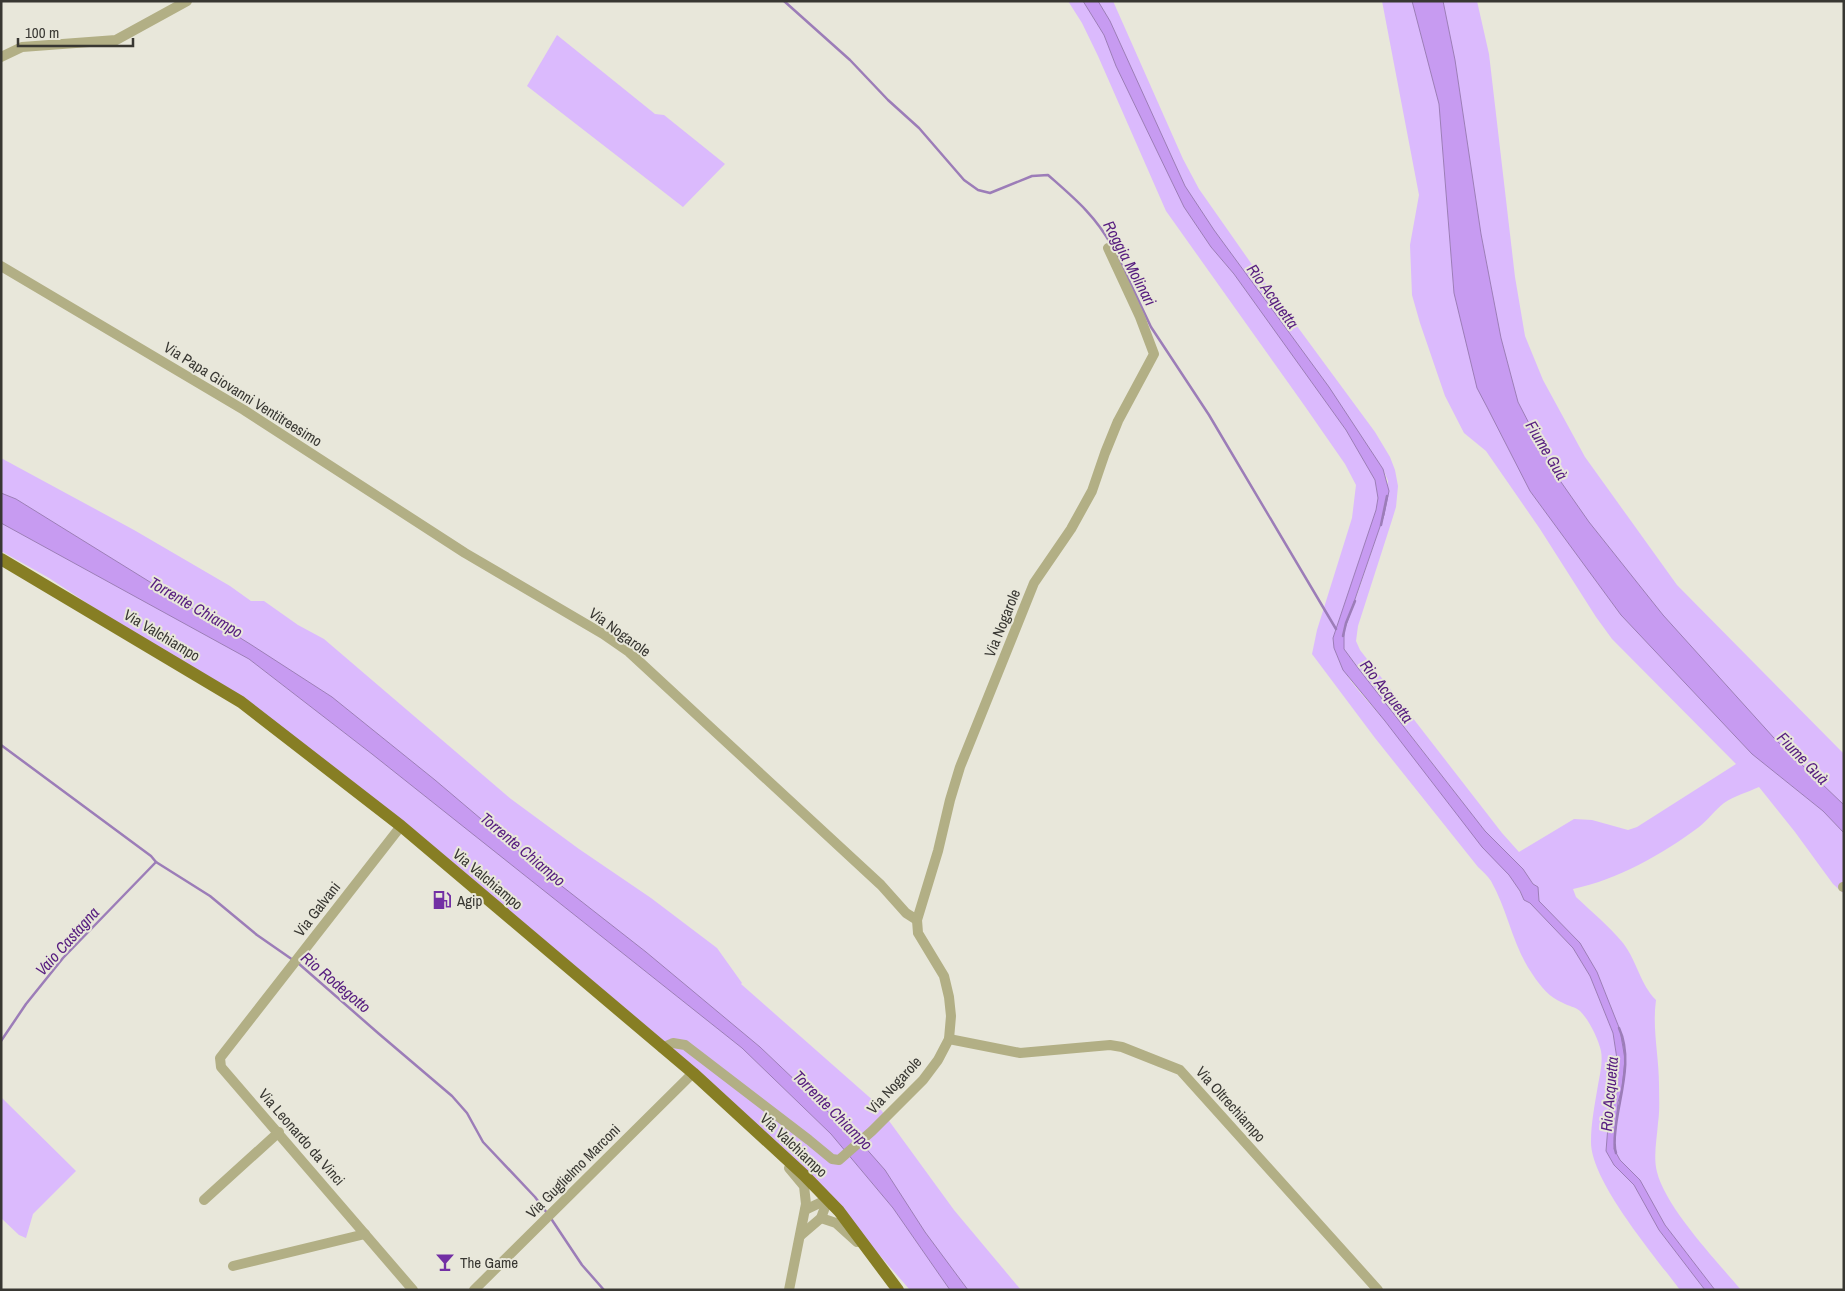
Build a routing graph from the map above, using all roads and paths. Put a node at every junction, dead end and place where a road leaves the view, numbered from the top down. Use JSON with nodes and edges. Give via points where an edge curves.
{"nodes":[{"id":1,"x":187,"y":1,"type":"edge"},
{"id":2,"x":1,"y":57,"type":"edge"},
{"id":3,"x":1108,"y":248,"type":"dead end"},
{"id":4,"x":1,"y":266,"type":"edge"},
{"id":5,"x":465,"y":553,"type":"joint"},
{"id":6,"x":1,"y":559,"type":"edge"},
{"id":7,"x":401,"y":826,"type":"junction"},
{"id":8,"x":917,"y":920,"type":"junction"},
{"id":9,"x":949,"y":1039,"type":"junction"},
{"id":10,"x":662,"y":1048,"type":"junction"},
{"id":11,"x":220,"y":1058,"type":"joint"},
{"id":12,"x":693,"y":1073,"type":"junction"},
{"id":13,"x":278,"y":1132,"type":"junction"},
{"id":14,"x":771,"y":1145,"type":"junction"},
{"id":15,"x":828,"y":1199,"type":"junction"},
{"id":16,"x":204,"y":1200,"type":"dead end"},
{"id":17,"x":805,"y":1210,"type":"junction"},
{"id":18,"x":821,"y":1218,"type":"junction"},
{"id":19,"x":365,"y":1234,"type":"junction"},
{"id":20,"x":800,"y":1236,"type":"junction"},
{"id":21,"x":876,"y":1260,"type":"junction"},
{"id":22,"x":233,"y":1266,"type":"dead end"},
{"id":23,"x":413,"y":1290,"type":"edge"},
{"id":24,"x":474,"y":1290,"type":"edge"},
{"id":25,"x":789,"y":1290,"type":"edge"},
{"id":26,"x":898,"y":1290,"type":"edge"},
{"id":27,"x":1378,"y":1290,"type":"edge"}],
"edges":[{"from":1,"to":2,"type":"street","via":[[116,40],[22,47]]},
{"from":3,"to":8,"type":"street","name":"Via Nogarole","via":[[1154,354],[1118,421],[1092,492],[1072,529],[1034,583],[960,767]]},
{"from":4,"to":5,"type":"street","name":"Via Papa Giovanni Ventitreesimo","via":[[244,410]]},
{"from":5,"to":8,"type":"street","name":"Via Nogarole","via":[[629,652]]},
{"from":6,"to":7,"type":"main road","name":"Via Valchiampo","via":[[241,702]]},
{"from":7,"to":10,"type":"main road","name":"Via Valchiampo"},
{"from":7,"to":11,"type":"street","name":"Via Galvani"},
{"from":8,"to":9,"type":"street","name":"Via Nogarole","via":[[918,933],[944,976],[950,997]]},
{"from":9,"to":10,"type":"street","name":"Via Nogarole","via":[[923,1080],[839,1160],[832,1160],[685,1045],[673,1043]]},
{"from":9,"to":27,"type":"street","name":"Via Oltrechiampo","via":[[1020,1053],[1110,1045],[1180,1070]]},
{"from":10,"to":12,"type":"main road","name":"Via Valchiampo"},
{"from":11,"to":13,"type":"street","name":"Via Leonardo da Vinci","via":[[221,1067]]},
{"from":12,"to":14,"type":"main road","name":"Via Valchiampo"},
{"from":12,"to":24,"type":"street","name":"Via Guglielmo Marconi"},
{"from":13,"to":16,"type":"street"},
{"from":13,"to":19,"type":"street","name":"Via Leonardo da Vinci"},
{"from":14,"to":15,"type":"main road","name":"Via Valchiampo"},
{"from":14,"to":17,"type":"street","via":[[804,1186]]},
{"from":15,"to":17,"type":"street"},
{"from":15,"to":18,"type":"street"},
{"from":15,"to":21,"type":"main road","name":"Via Valchiampo"},
{"from":17,"to":20,"type":"street"},
{"from":18,"to":20,"type":"street"},
{"from":18,"to":21,"type":"street","via":[[836,1223]]},
{"from":19,"to":22,"type":"street"},
{"from":19,"to":23,"type":"street","name":"Via Leonardo da Vinci"},
{"from":20,"to":25,"type":"street"},
{"from":21,"to":26,"type":"main road","name":"Via Valchiampo"}]}
